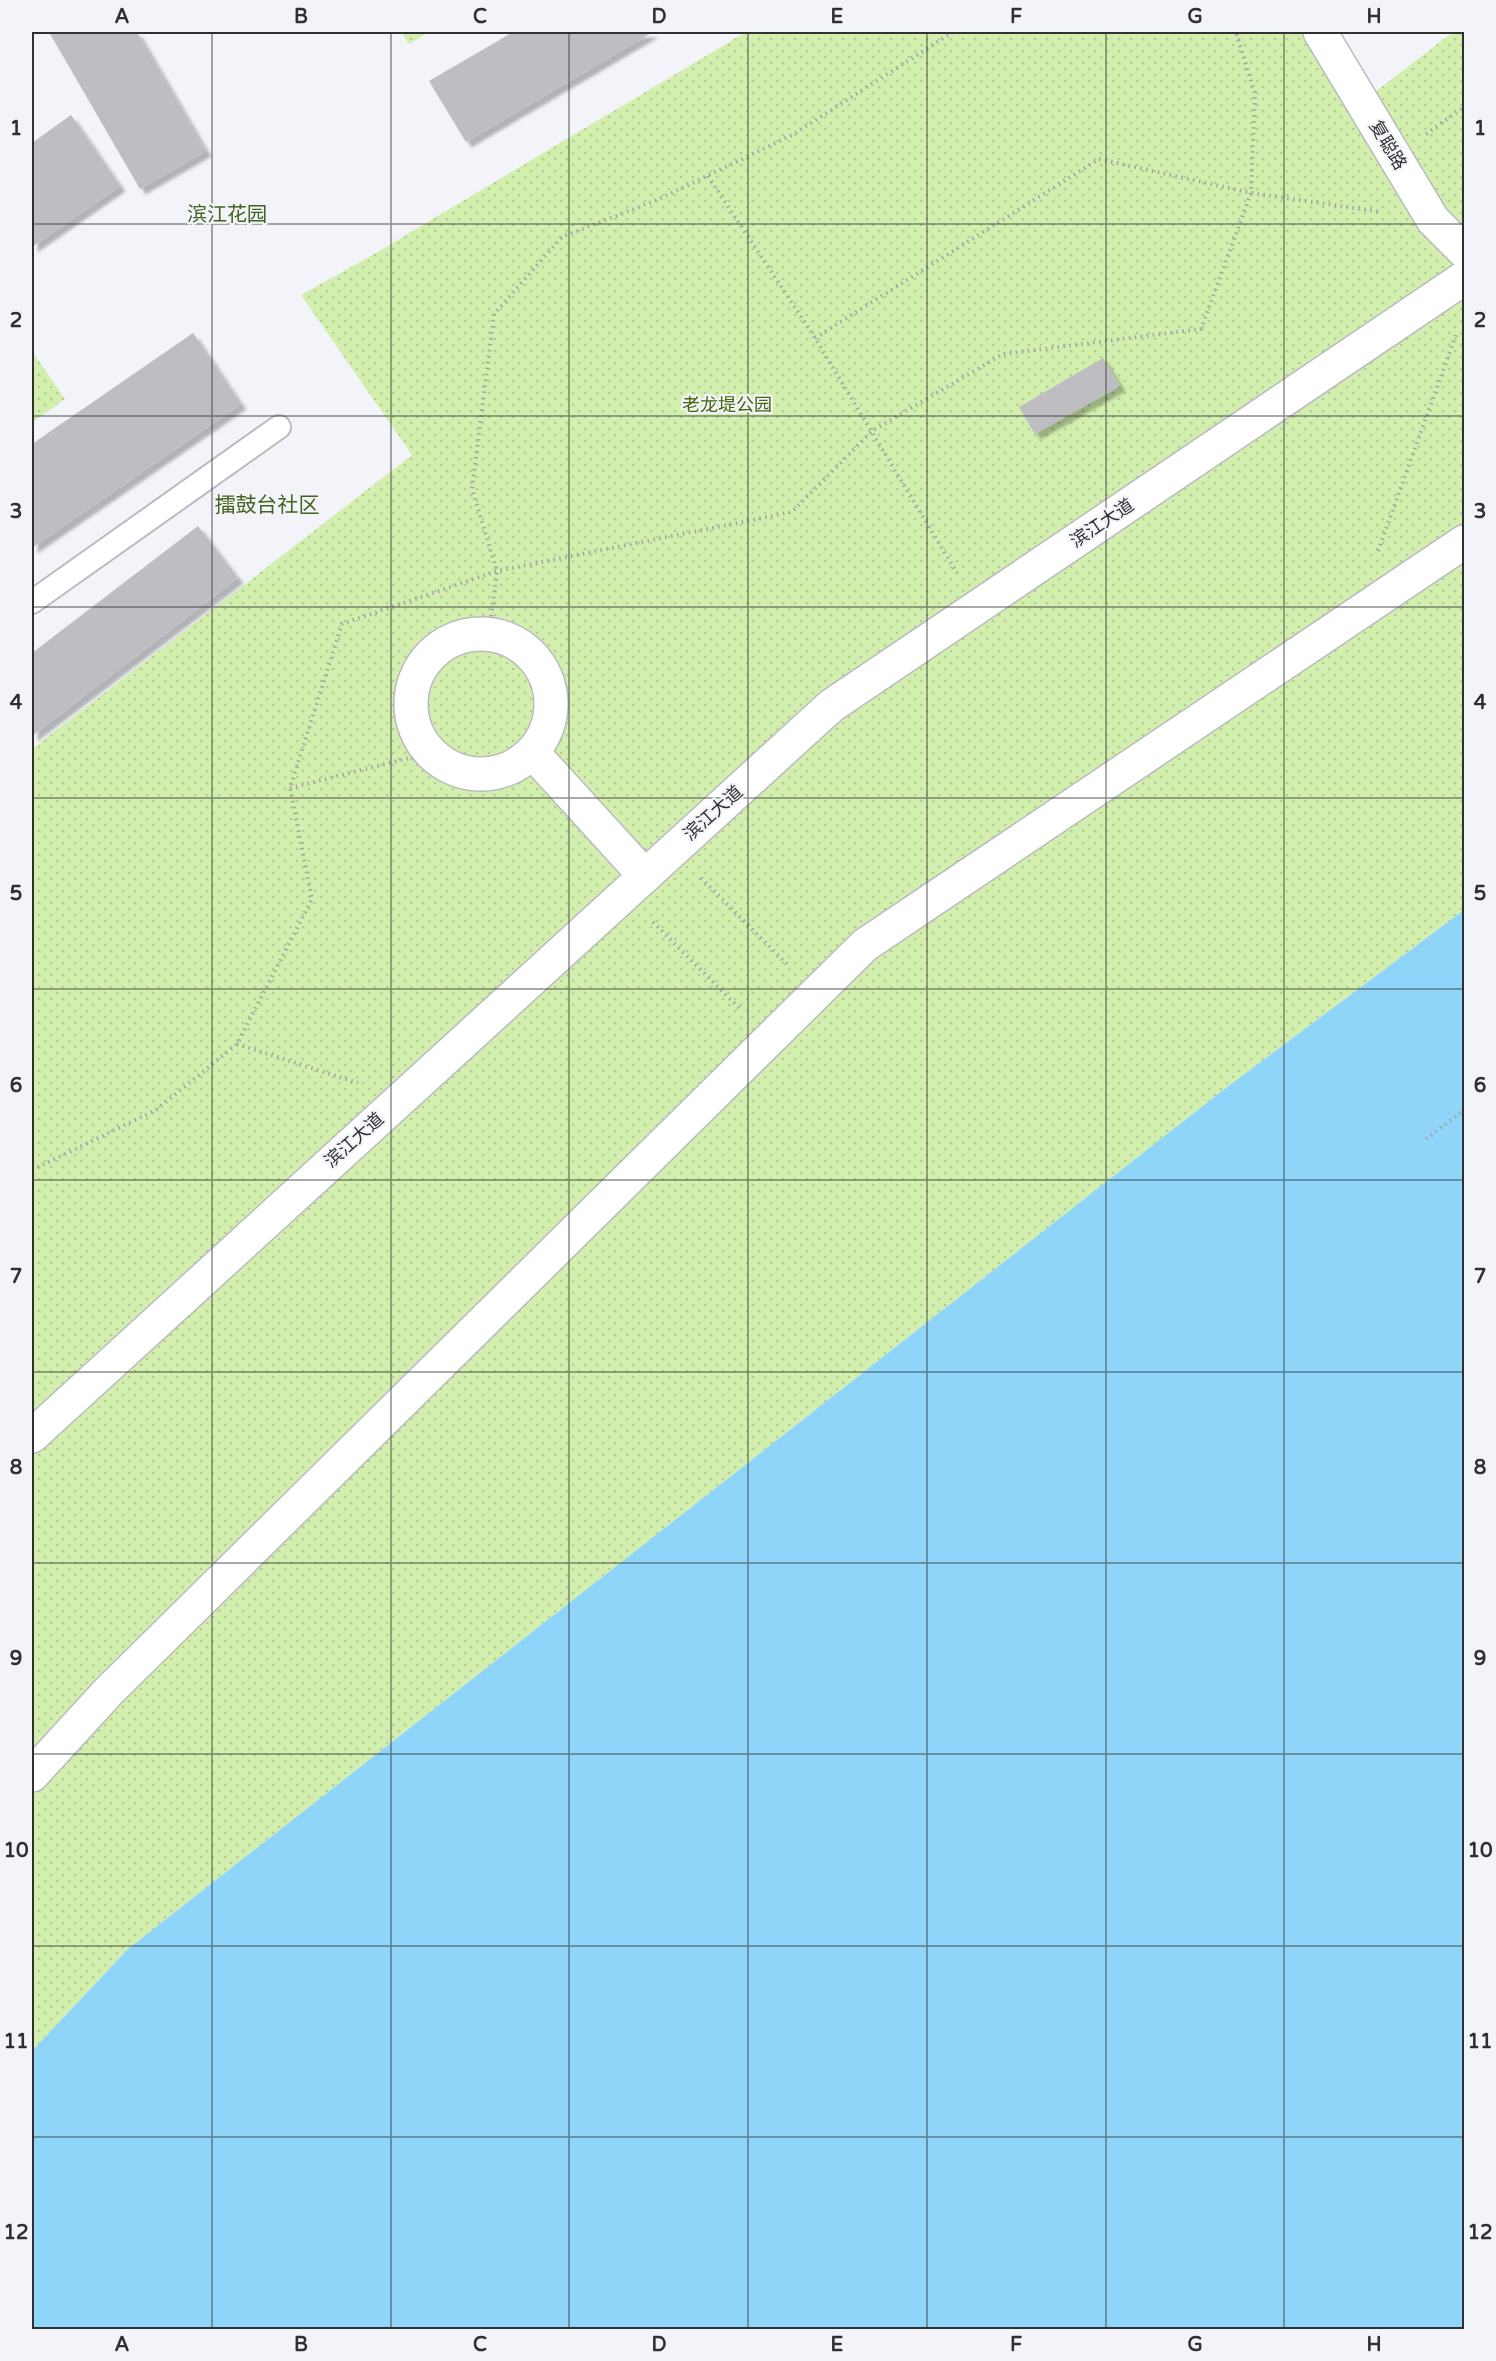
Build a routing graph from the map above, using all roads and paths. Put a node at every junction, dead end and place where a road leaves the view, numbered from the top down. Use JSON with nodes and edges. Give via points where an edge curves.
{"nodes":[{"id":1,"x":953,"y":32,"type":"edge"},
{"id":2,"x":1236,"y":32,"type":"edge"},
{"id":3,"x":1320,"y":32,"type":"edge"},
{"id":4,"x":708,"y":176,"type":"junction"},
{"id":5,"x":1251,"y":193,"type":"junction"},
{"id":6,"x":1433,"y":220,"type":"junction"},
{"id":7,"x":1464,"y":251,"type":"edge"},
{"id":8,"x":1464,"y":278,"type":"edge"},
{"id":9,"x":1461,"y":323,"type":"dead end"},
{"id":10,"x":815,"y":338,"type":"junction"},
{"id":11,"x":279,"y":428,"type":"dead end"},
{"id":12,"x":872,"y":431,"type":"junction"},
{"id":13,"x":1464,"y":542,"type":"edge"},
{"id":14,"x":1378,"y":552,"type":"dead end"},
{"id":15,"x":497,"y":571,"type":"junction"},
{"id":16,"x":32,"y":602,"type":"edge"},
{"id":17,"x":978,"y":607,"type":"junction"},
{"id":18,"x":489,"y":634,"type":"junction"},
{"id":19,"x":429,"y":753,"type":"junction"},
{"id":20,"x":533,"y":753,"type":"junction"},
{"id":21,"x":290,"y":788,"type":"junction"},
{"id":22,"x":673,"y":849,"type":"junction"},
{"id":23,"x":635,"y":885,"type":"junction"},
{"id":24,"x":816,"y":993,"type":"junction"},
{"id":25,"x":770,"y":1038,"type":"junction"},
{"id":26,"x":237,"y":1044,"type":"junction"},
{"id":27,"x":401,"y":1097,"type":"junction"},
{"id":28,"x":1464,"y":1110,"type":"edge"},
{"id":29,"x":1426,"y":1139,"type":"dead end"},
{"id":30,"x":32,"y":1170,"type":"edge"},
{"id":31,"x":32,"y":1436,"type":"edge"},
{"id":32,"x":32,"y":1776,"type":"edge"}],
"edges":[{"from":1,"to":4,"type":"path","via":[[792,135]]},
{"from":2,"to":5,"type":"path","via":[[1255,94]]},
{"from":3,"to":6,"type":"street","name":"复聪路"},
{"from":4,"to":10,"type":"path"},
{"from":4,"to":15,"type":"path","via":[[562,237],[494,314],[472,489]]},
{"from":5,"to":6,"type":"path"},
{"from":5,"to":10,"type":"path","via":[[1099,159]]},
{"from":5,"to":12,"type":"path","via":[[1201,329],[1003,354]]},
{"from":6,"to":7,"type":"street","name":"复聪路"},
{"from":8,"to":17,"type":"street","name":"滨江大道"},
{"from":9,"to":14,"type":"path"},
{"from":10,"to":12,"type":"path"},
{"from":11,"to":16,"type":"lane"},
{"from":12,"to":15,"type":"path","via":[[792,512]]},
{"from":12,"to":17,"type":"path"},
{"from":13,"to":24,"type":"street","via":[[865,945]]},
{"from":15,"to":18,"type":"path"},
{"from":15,"to":21,"type":"path","via":[[342,624]]},
{"from":17,"to":22,"type":"street","name":"滨江大道","via":[[831,706]]},
{"from":18,"to":19,"type":"street","via":[[465,635],[442,645],[425,662],[413,684],[412,716],[416,732]]},
{"from":18,"to":20,"type":"street","via":[[511,640],[529,652],[543,669],[551,690],[552,713],[546,734]]},
{"from":19,"to":20,"type":"street","via":[[447,767],[469,774],[493,774],[515,767]]},
{"from":19,"to":21,"type":"path"},
{"from":20,"to":23,"type":"street"},
{"from":21,"to":26,"type":"path","via":[[312,899]]},
{"from":22,"to":23,"type":"street","name":"滨江大道"},
{"from":22,"to":24,"type":"path"},
{"from":23,"to":25,"type":"path"},
{"from":23,"to":27,"type":"street","name":"滨江大道"},
{"from":24,"to":25,"type":"street"},
{"from":25,"to":32,"type":"street","via":[[116,1683]]},
{"from":26,"to":27,"type":"path"},
{"from":26,"to":30,"type":"path","via":[[156,1110]]},
{"from":27,"to":31,"type":"street","name":"滨江大道"},
{"from":28,"to":29,"type":"path"}]}
